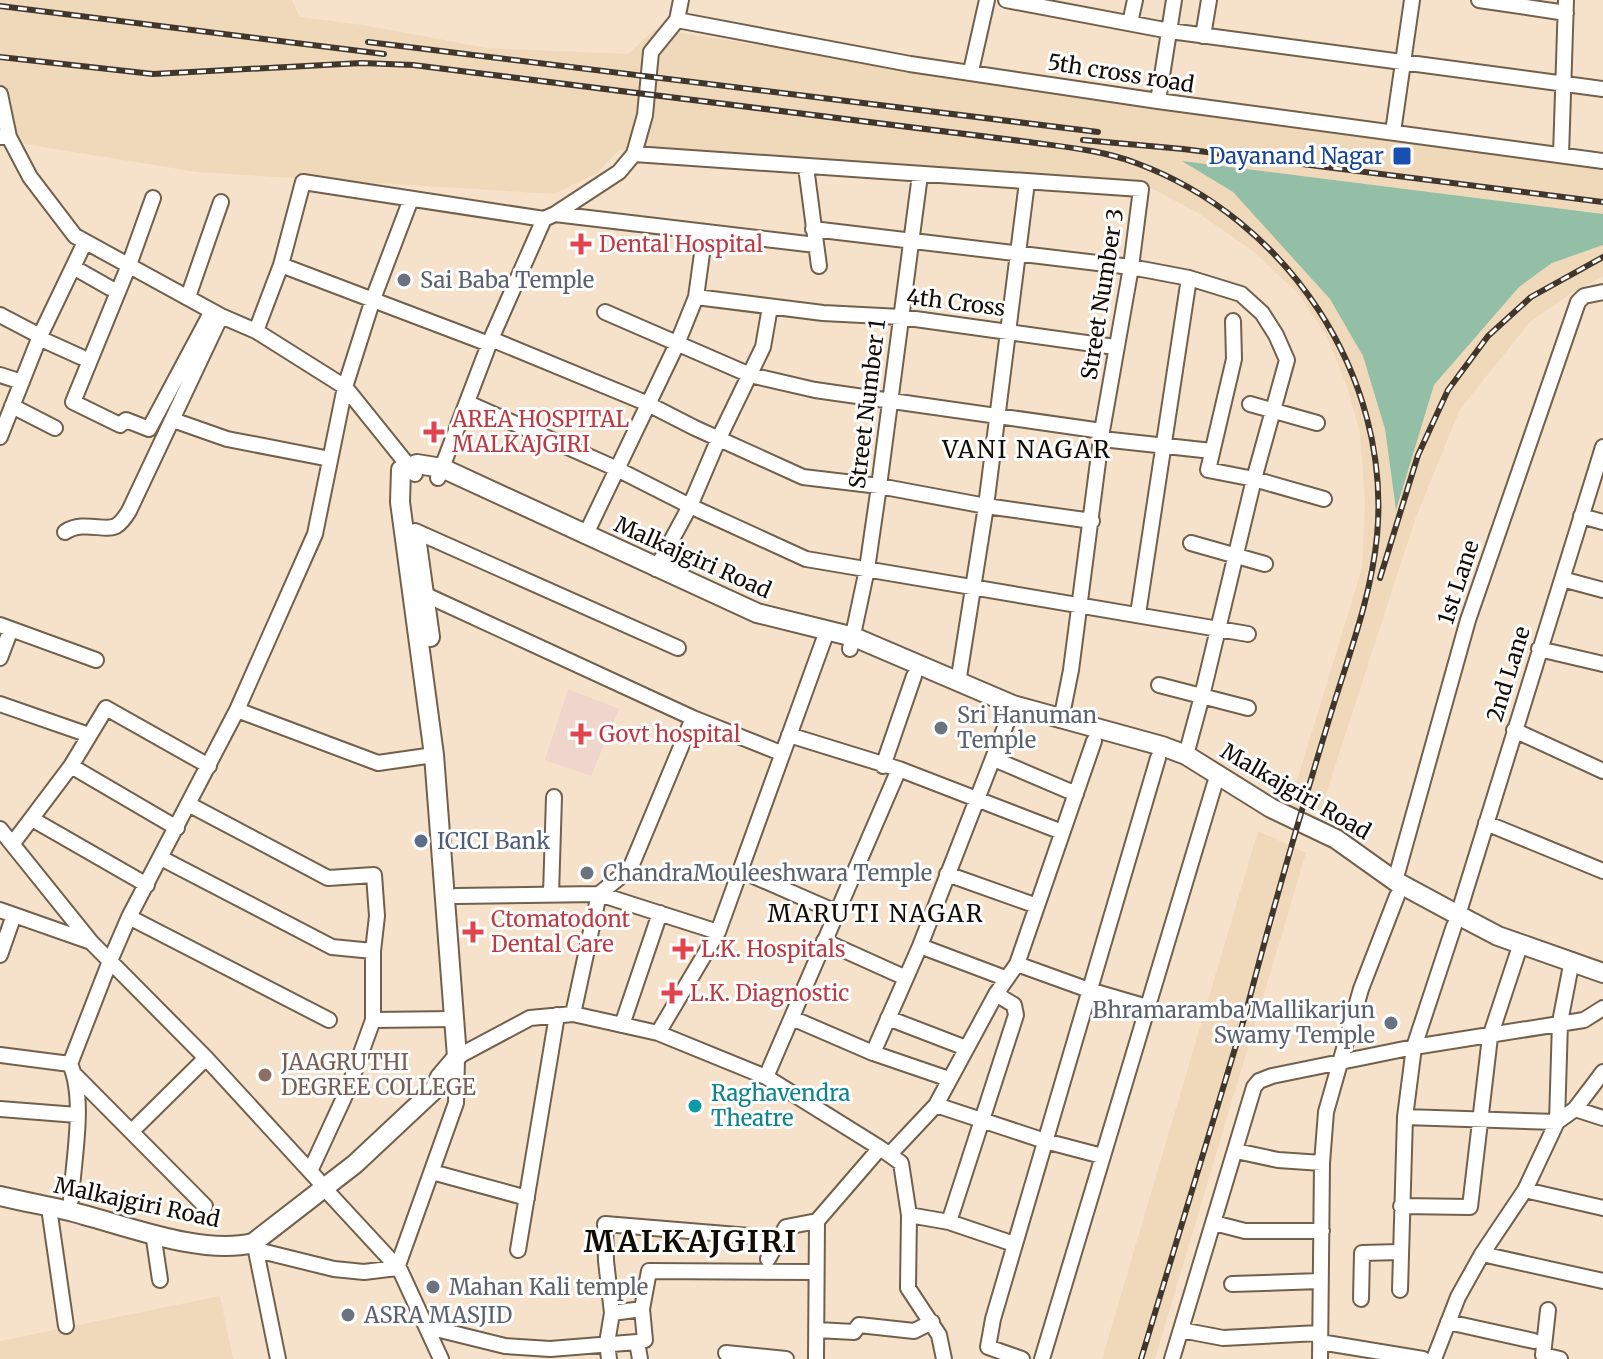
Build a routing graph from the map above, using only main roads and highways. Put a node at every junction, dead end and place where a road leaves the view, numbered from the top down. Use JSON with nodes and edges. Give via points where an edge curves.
{"nodes":[{"id":1,"x":412,"y":470,"type":"junction"},
{"id":2,"x":440,"y":473,"type":"junction"},
{"id":3,"x":622,"y":559,"type":"junction"},
{"id":4,"x":826,"y":636,"type":"junction"},
{"id":5,"x":852,"y":643,"type":"junction"},
{"id":6,"x":1396,"y":888,"type":"junction"},
{"id":7,"x":451,"y":959,"type":"junction"},
{"id":8,"x":1603,"y":973,"type":"edge"},
{"id":9,"x":0,"y":1187,"type":"edge"},
{"id":10,"x":0,"y":1196,"type":"edge"},
{"id":11,"x":253,"y":1243,"type":"junction"}],
"edges":[{"from":1,"to":2,"type":"main road","name":"Malkajgiri Road"},
{"from":1,"to":7,"type":"main road","via":[[407,484],[426,595],[456,896]]},
{"from":1,"to":7,"type":"main road","via":[[401,470],[400,502],[434,755]]},
{"from":2,"to":3,"type":"main road","name":"Malkajgiri Road"},
{"from":2,"to":3,"type":"main road","name":"Malkajgiri Road","via":[[585,536]]},
{"from":3,"to":4,"type":"main road","name":"Malkajgiri Road"},
{"from":3,"to":4,"type":"main road","name":"Malkajgiri Road","via":[[752,625]]},
{"from":4,"to":5,"type":"main road","name":"Malkajgiri Road"},
{"from":5,"to":6,"type":"main road","name":"Malkajgiri Road","via":[[1009,717],[1158,758],[1215,783],[1265,819],[1330,848]]},
{"from":5,"to":6,"type":"main road","name":"Malkajgiri Road","via":[[1013,705],[1186,755],[1271,808],[1336,839]]},
{"from":6,"to":8,"type":"main road","name":"Malkajgiri Road","via":[[1456,921]]},
{"from":7,"to":11,"type":"main road","name":"Malkajgiri Road","via":[[457,1057]]},
{"from":9,"to":11,"type":"main road","name":"Malkajgiri Road"},
{"from":10,"to":11,"type":"main road","name":"Malkajgiri Road","via":[[218,1246]]}]}
